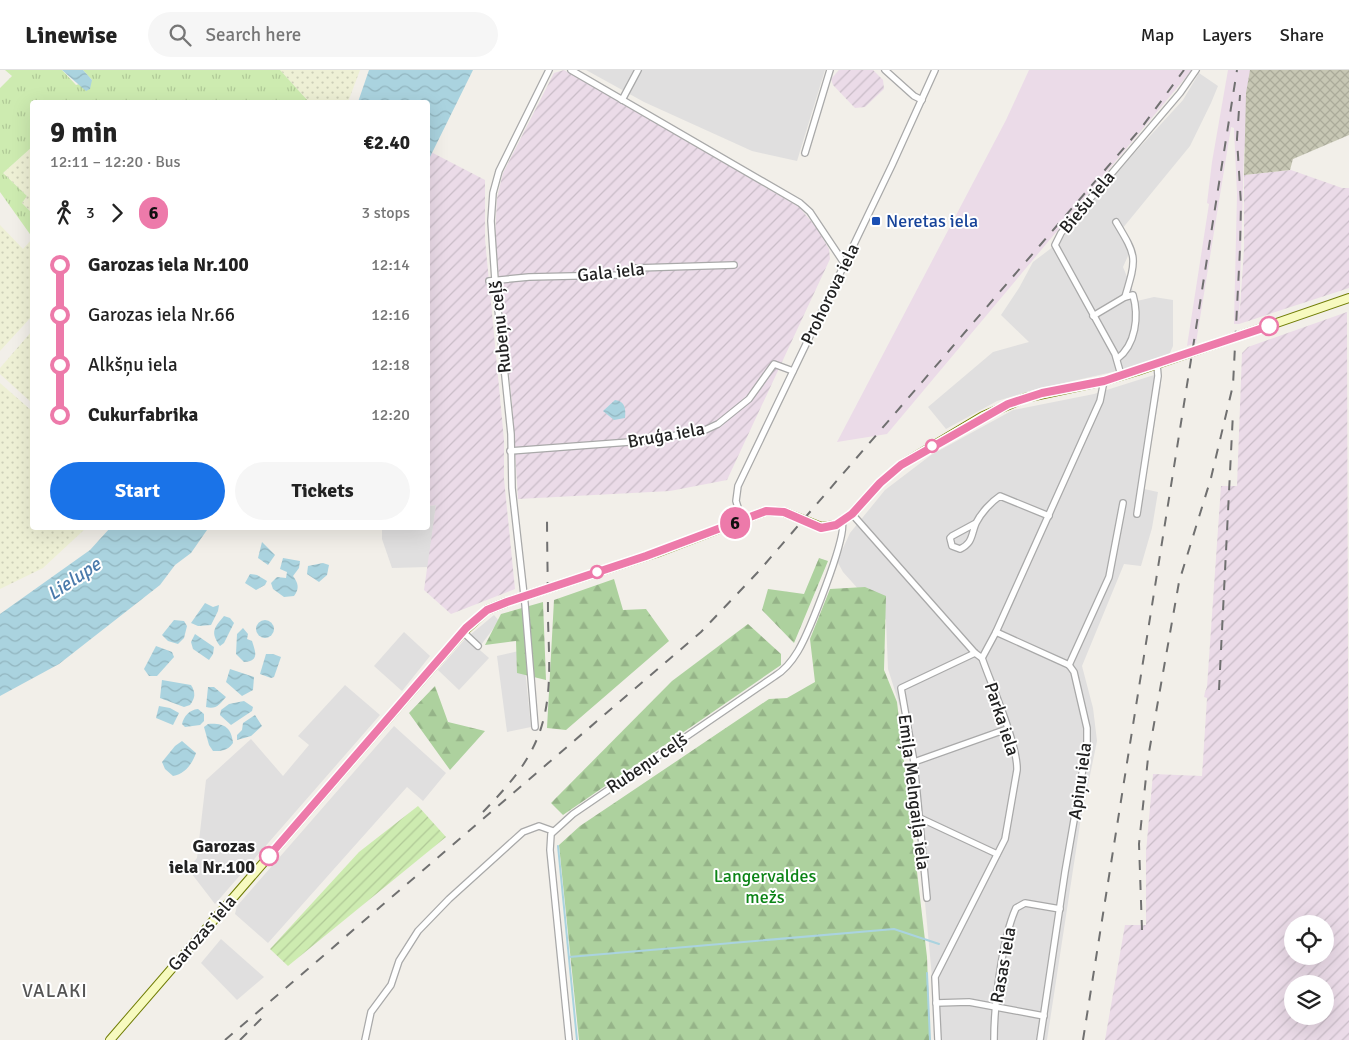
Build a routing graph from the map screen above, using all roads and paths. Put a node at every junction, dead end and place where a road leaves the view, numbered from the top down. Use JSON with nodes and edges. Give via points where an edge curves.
{"nodes":[{"id":1,"x":549,"y":70,"type":"edge"},
{"id":2,"x":573,"y":70,"type":"edge"},
{"id":3,"x":638,"y":70,"type":"edge"},
{"id":4,"x":830,"y":70,"type":"edge"},
{"id":5,"x":885,"y":70,"type":"edge"},
{"id":6,"x":935,"y":70,"type":"edge"},
{"id":7,"x":1196,"y":70,"type":"edge"},
{"id":8,"x":622,"y":100,"type":"junction"},
{"id":9,"x":922,"y":100,"type":"junction"},
{"id":10,"x":805,"y":154,"type":"dead end"},
{"id":11,"x":1116,"y":222,"type":"dead end"},
{"id":12,"x":844,"y":263,"type":"junction"},
{"id":13,"x":734,"y":265,"type":"dead end"},
{"id":14,"x":492,"y":280,"type":"junction"},
{"id":15,"x":1125,"y":297,"type":"junction"},
{"id":16,"x":1349,"y":298,"type":"edge"},
{"id":17,"x":1093,"y":316,"type":"junction"},
{"id":18,"x":1117,"y":359,"type":"junction"},
{"id":19,"x":1158,"y":364,"type":"junction"},
{"id":20,"x":793,"y":371,"type":"junction"},
{"id":21,"x":1121,"y":375,"type":"junction"},
{"id":22,"x":1104,"y":381,"type":"junction"},
{"id":23,"x":510,"y":451,"type":"junction"},
{"id":24,"x":1123,"y":504,"type":"dead end"},
{"id":25,"x":852,"y":514,"type":"junction"},
{"id":26,"x":1136,"y":514,"type":"dead end"},
{"id":27,"x":1049,"y":516,"type":"junction"},
{"id":28,"x":742,"y":520,"type":"junction"},
{"id":29,"x":842,"y":521,"type":"junction"},
{"id":30,"x":976,"y":523,"type":"junction"},
{"id":31,"x":524,"y":596,"type":"junction"},
{"id":32,"x":463,"y":632,"type":"junction"},
{"id":33,"x":996,"y":632,"type":"junction"},
{"id":34,"x":478,"y":646,"type":"dead end"},
{"id":35,"x":975,"y":653,"type":"junction"},
{"id":36,"x":982,"y":658,"type":"junction"},
{"id":37,"x":1069,"y":665,"type":"junction"},
{"id":38,"x":535,"y":728,"type":"dead end"},
{"id":39,"x":1007,"y":729,"type":"junction"},
{"id":40,"x":914,"y":762,"type":"junction"},
{"id":41,"x":920,"y":818,"type":"junction"},
{"id":42,"x":553,"y":831,"type":"junction"},
{"id":43,"x":997,"y":854,"type":"junction"},
{"id":44,"x":928,"y":898,"type":"dead end"},
{"id":45,"x":1060,"y":909,"type":"junction"},
{"id":46,"x":936,"y":1003,"type":"junction"},
{"id":47,"x":995,"y":1007,"type":"junction"},
{"id":48,"x":1044,"y":1016,"type":"junction"},
{"id":49,"x":110,"y":1040,"type":"edge"},
{"id":50,"x":365,"y":1040,"type":"edge"},
{"id":51,"x":568,"y":1040,"type":"edge"},
{"id":52,"x":938,"y":1040,"type":"edge"},
{"id":53,"x":994,"y":1040,"type":"edge"},
{"id":54,"x":1040,"y":1040,"type":"edge"}],
"edges":[{"from":1,"to":14,"type":"street","name":"Rubeņu ceļš","via":[[495,183]]},
{"from":2,"to":8,"type":"street"},
{"from":3,"to":8,"type":"street"},
{"from":4,"to":10,"type":"street"},
{"from":5,"to":9,"type":"street"},
{"from":6,"to":9,"type":"street","name":"Prohorova iela"},
{"from":7,"to":17,"type":"street","name":"Biešu iela","via":[[1056,240],[1056,250]]},
{"from":8,"to":12,"type":"street","via":[[800,203],[810,212]]},
{"from":9,"to":12,"type":"street","name":"Prohorova iela"},
{"from":11,"to":15,"type":"street","via":[[1133,250],[1134,260]]},
{"from":12,"to":20,"type":"street","name":"Prohorova iela"},
{"from":13,"to":14,"type":"street","name":"Gala iela","via":[[636,268],[617,274]]},
{"from":14,"to":23,"type":"street","name":"Rubeņu ceļš","via":[[510,425]]},
{"from":15,"to":17,"type":"street"},
{"from":15,"to":18,"type":"street","via":[[1134,295],[1137,308],[1135,327],[1128,346]]},
{"from":16,"to":19,"type":"main road","name":"Garozas iela"},
{"from":17,"to":18,"type":"street","name":"Biešu iela"},
{"from":18,"to":21,"type":"street","name":"Biešu iela"},
{"from":19,"to":21,"type":"main road","name":"Garozas iela"},
{"from":19,"to":26,"type":"street"},
{"from":20,"to":23,"type":"street","name":"Bruģa iela","via":[[774,364],[749,399],[718,424],[705,430],[643,441]]},
{"from":20,"to":28,"type":"street","name":"Prohorova iela","via":[[737,490],[736,501]]},
{"from":21,"to":22,"type":"main road","name":"Garozas iela"},
{"from":22,"to":25,"type":"main road","name":"Garozas iela","via":[[1025,398],[983,416],[901,465]]},
{"from":22,"to":27,"type":"street","via":[[1100,402]]},
{"from":23,"to":31,"type":"street","name":"Rubeņu ceļš"},
{"from":24,"to":37,"type":"street","via":[[1109,577]]},
{"from":25,"to":29,"type":"main road","name":"Garozas iela"},
{"from":25,"to":35,"type":"street"},
{"from":27,"to":30,"type":"street","via":[[1000,496]]},
{"from":27,"to":33,"type":"street"},
{"from":28,"to":29,"type":"main road","name":"Garozas iela","via":[[776,510],[821,528]]},
{"from":28,"to":31,"type":"main road","name":"Garozas iela"},
{"from":29,"to":42,"type":"street","name":"Rubeņu ceļš","via":[[843,534],[823,590],[801,646],[788,665]]},
{"from":30,"to":30,"type":"street","via":[[970,542],[960,549],[952,546],[952,536]]},
{"from":31,"to":32,"type":"main road","name":"Garozas iela","via":[[487,610]]},
{"from":31,"to":38,"type":"street","name":"Rubeņu ceļš"},
{"from":32,"to":34,"type":"street"},
{"from":32,"to":49,"type":"main road","name":"Garozas iela"},
{"from":33,"to":36,"type":"street"},
{"from":33,"to":37,"type":"street"},
{"from":35,"to":36,"type":"street"},
{"from":35,"to":40,"type":"street","name":"Emiļa Melngaiļa iela","via":[[903,686],[901,691]]},
{"from":36,"to":39,"type":"street","name":"Parka iela"},
{"from":37,"to":45,"type":"street","name":"Apiņu iela","via":[[1074,672],[1087,728],[1087,745]]},
{"from":39,"to":40,"type":"street"},
{"from":39,"to":43,"type":"street","name":"Parka iela","via":[[1017,770],[1006,834]]},
{"from":40,"to":41,"type":"street","name":"Emiļa Melngaiļa iela"},
{"from":41,"to":43,"type":"street"},
{"from":41,"to":44,"type":"street","name":"Emiļa Melngaiļa iela"},
{"from":42,"to":50,"type":"street","via":[[540,826],[523,832],[418,931],[399,961],[391,985],[372,1012]]},
{"from":42,"to":51,"type":"street","via":[[549,840]]},
{"from":43,"to":46,"type":"street","name":"Parka iela","via":[[934,977]]},
{"from":45,"to":47,"type":"street","name":"Rasas iela","via":[[1026,903],[1016,908],[1008,930]]},
{"from":45,"to":48,"type":"street","name":"Apiņu iela"},
{"from":46,"to":47,"type":"street","via":[[969,1002]]},
{"from":46,"to":52,"type":"street","name":"Parka iela"},
{"from":47,"to":48,"type":"street"},
{"from":47,"to":53,"type":"street","name":"Rasas iela"},
{"from":48,"to":54,"type":"street","name":"Apiņu iela"}]}
